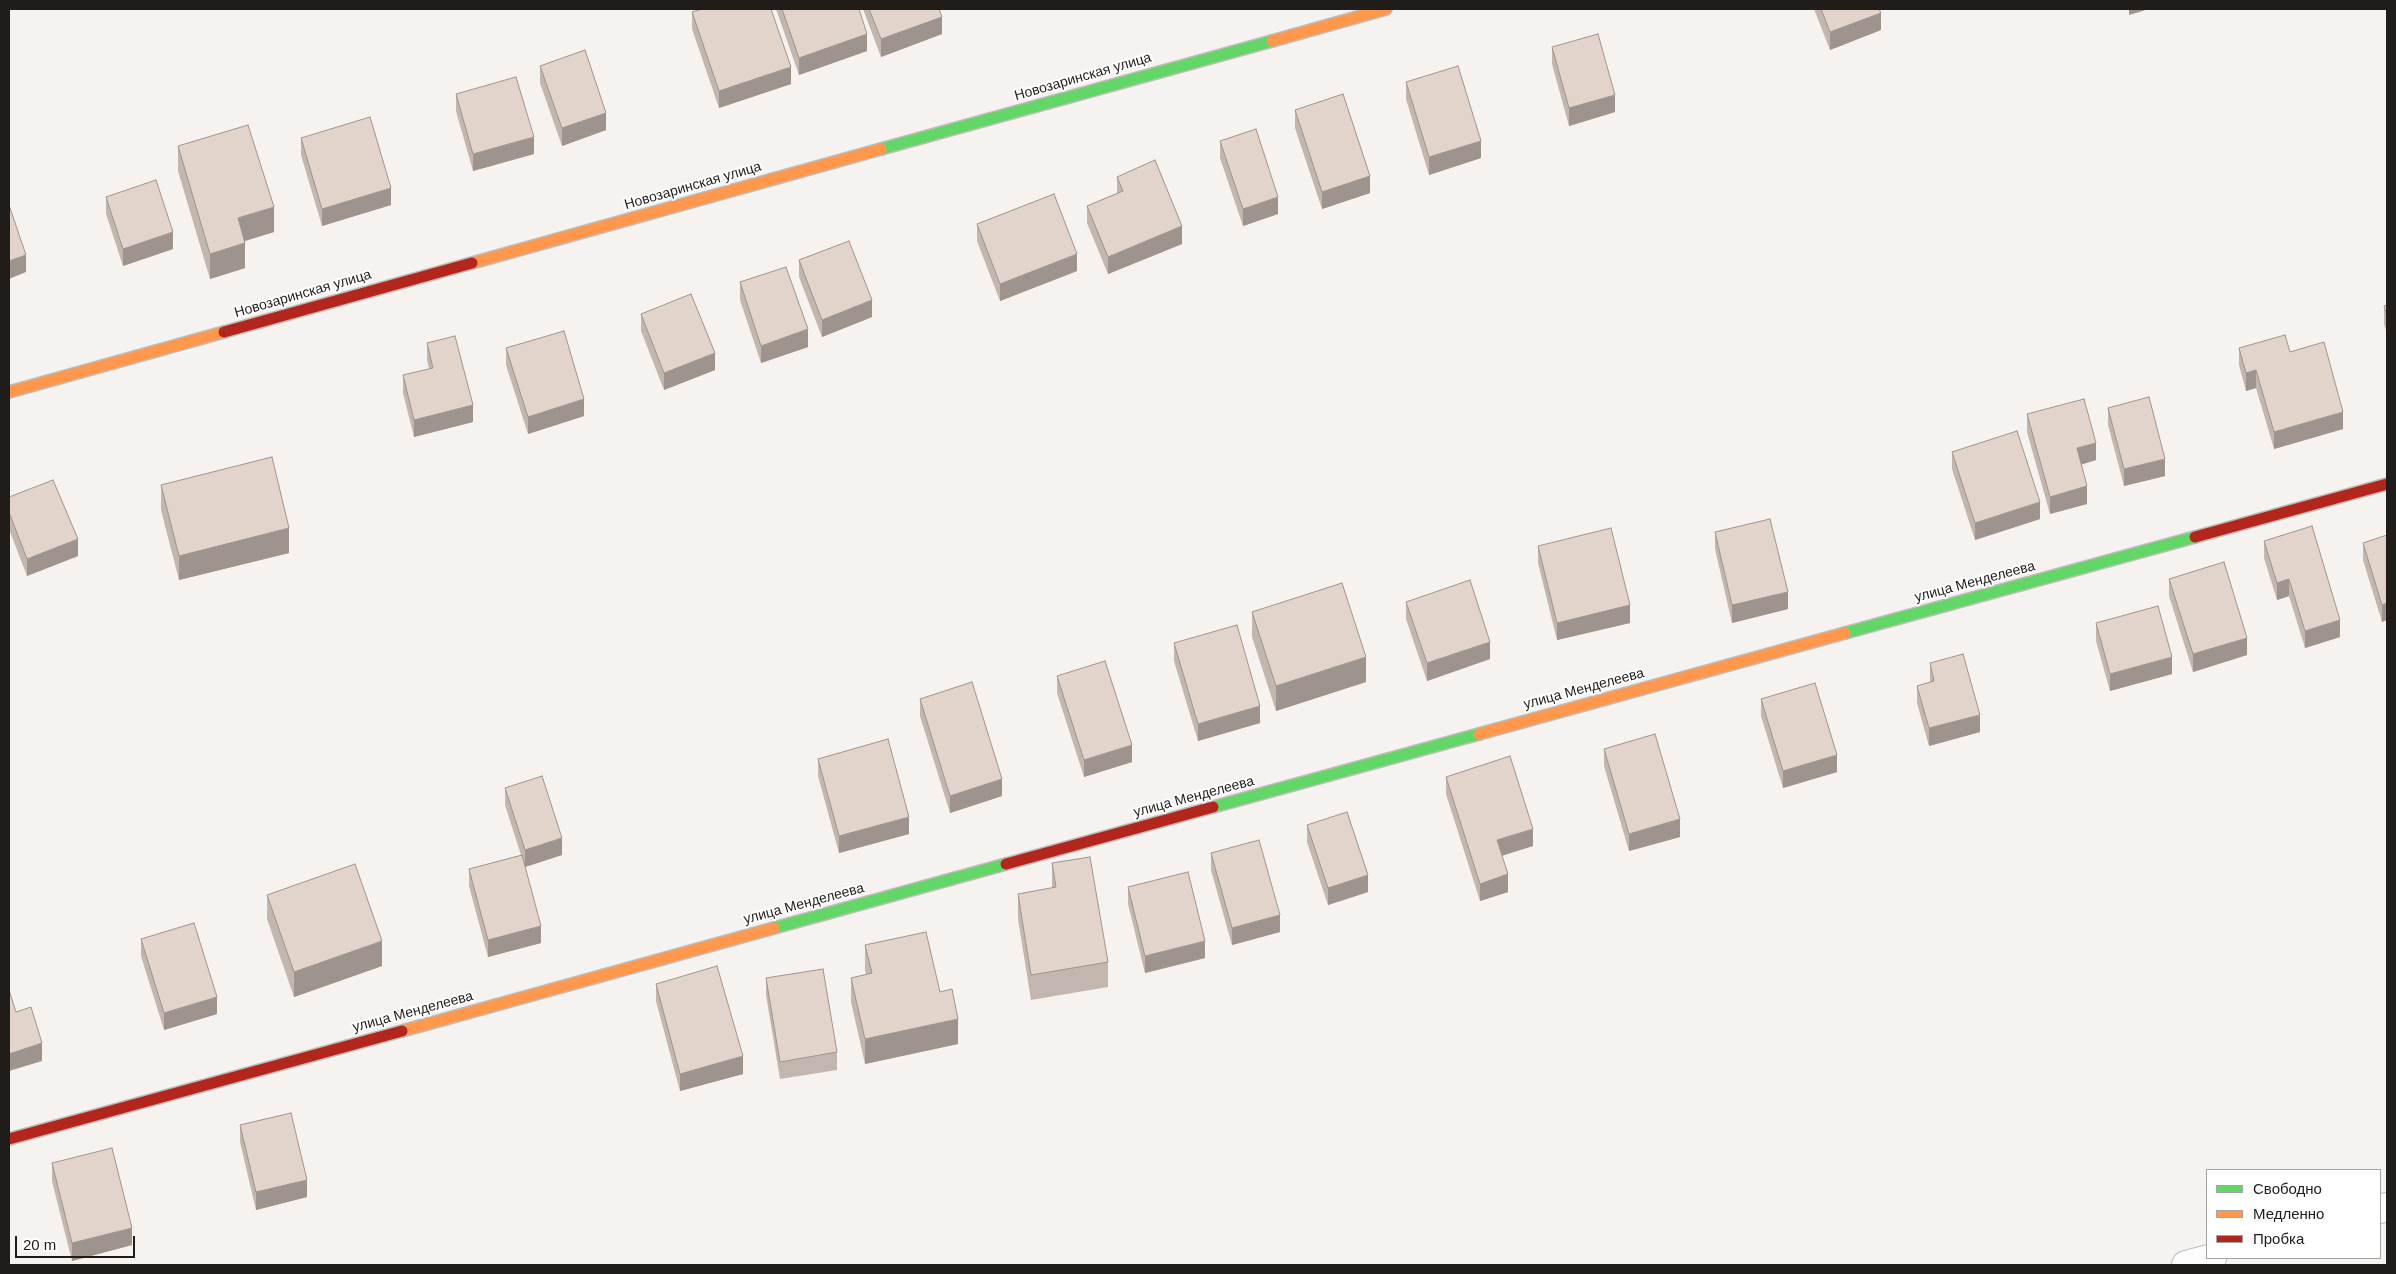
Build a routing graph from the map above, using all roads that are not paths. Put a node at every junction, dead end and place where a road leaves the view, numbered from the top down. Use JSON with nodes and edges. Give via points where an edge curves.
{"nodes":[{"id":1,"x":1386,"y":9,"type":"edge"},
{"id":2,"x":9,"y":392,"type":"edge"},
{"id":3,"x":2387,"y":484,"type":"edge"},
{"id":4,"x":9,"y":1139,"type":"edge"},
{"id":5,"x":2208,"y":1259,"type":"edge"},
{"id":6,"x":2186,"y":1265,"type":"edge"}],
"edges":[{"from":1,"to":2,"type":"street","name":"Новозаринская улица"},
{"from":3,"to":4,"type":"street","name":"улица Менделеева"},
{"from":5,"to":6,"type":"street"}]}
